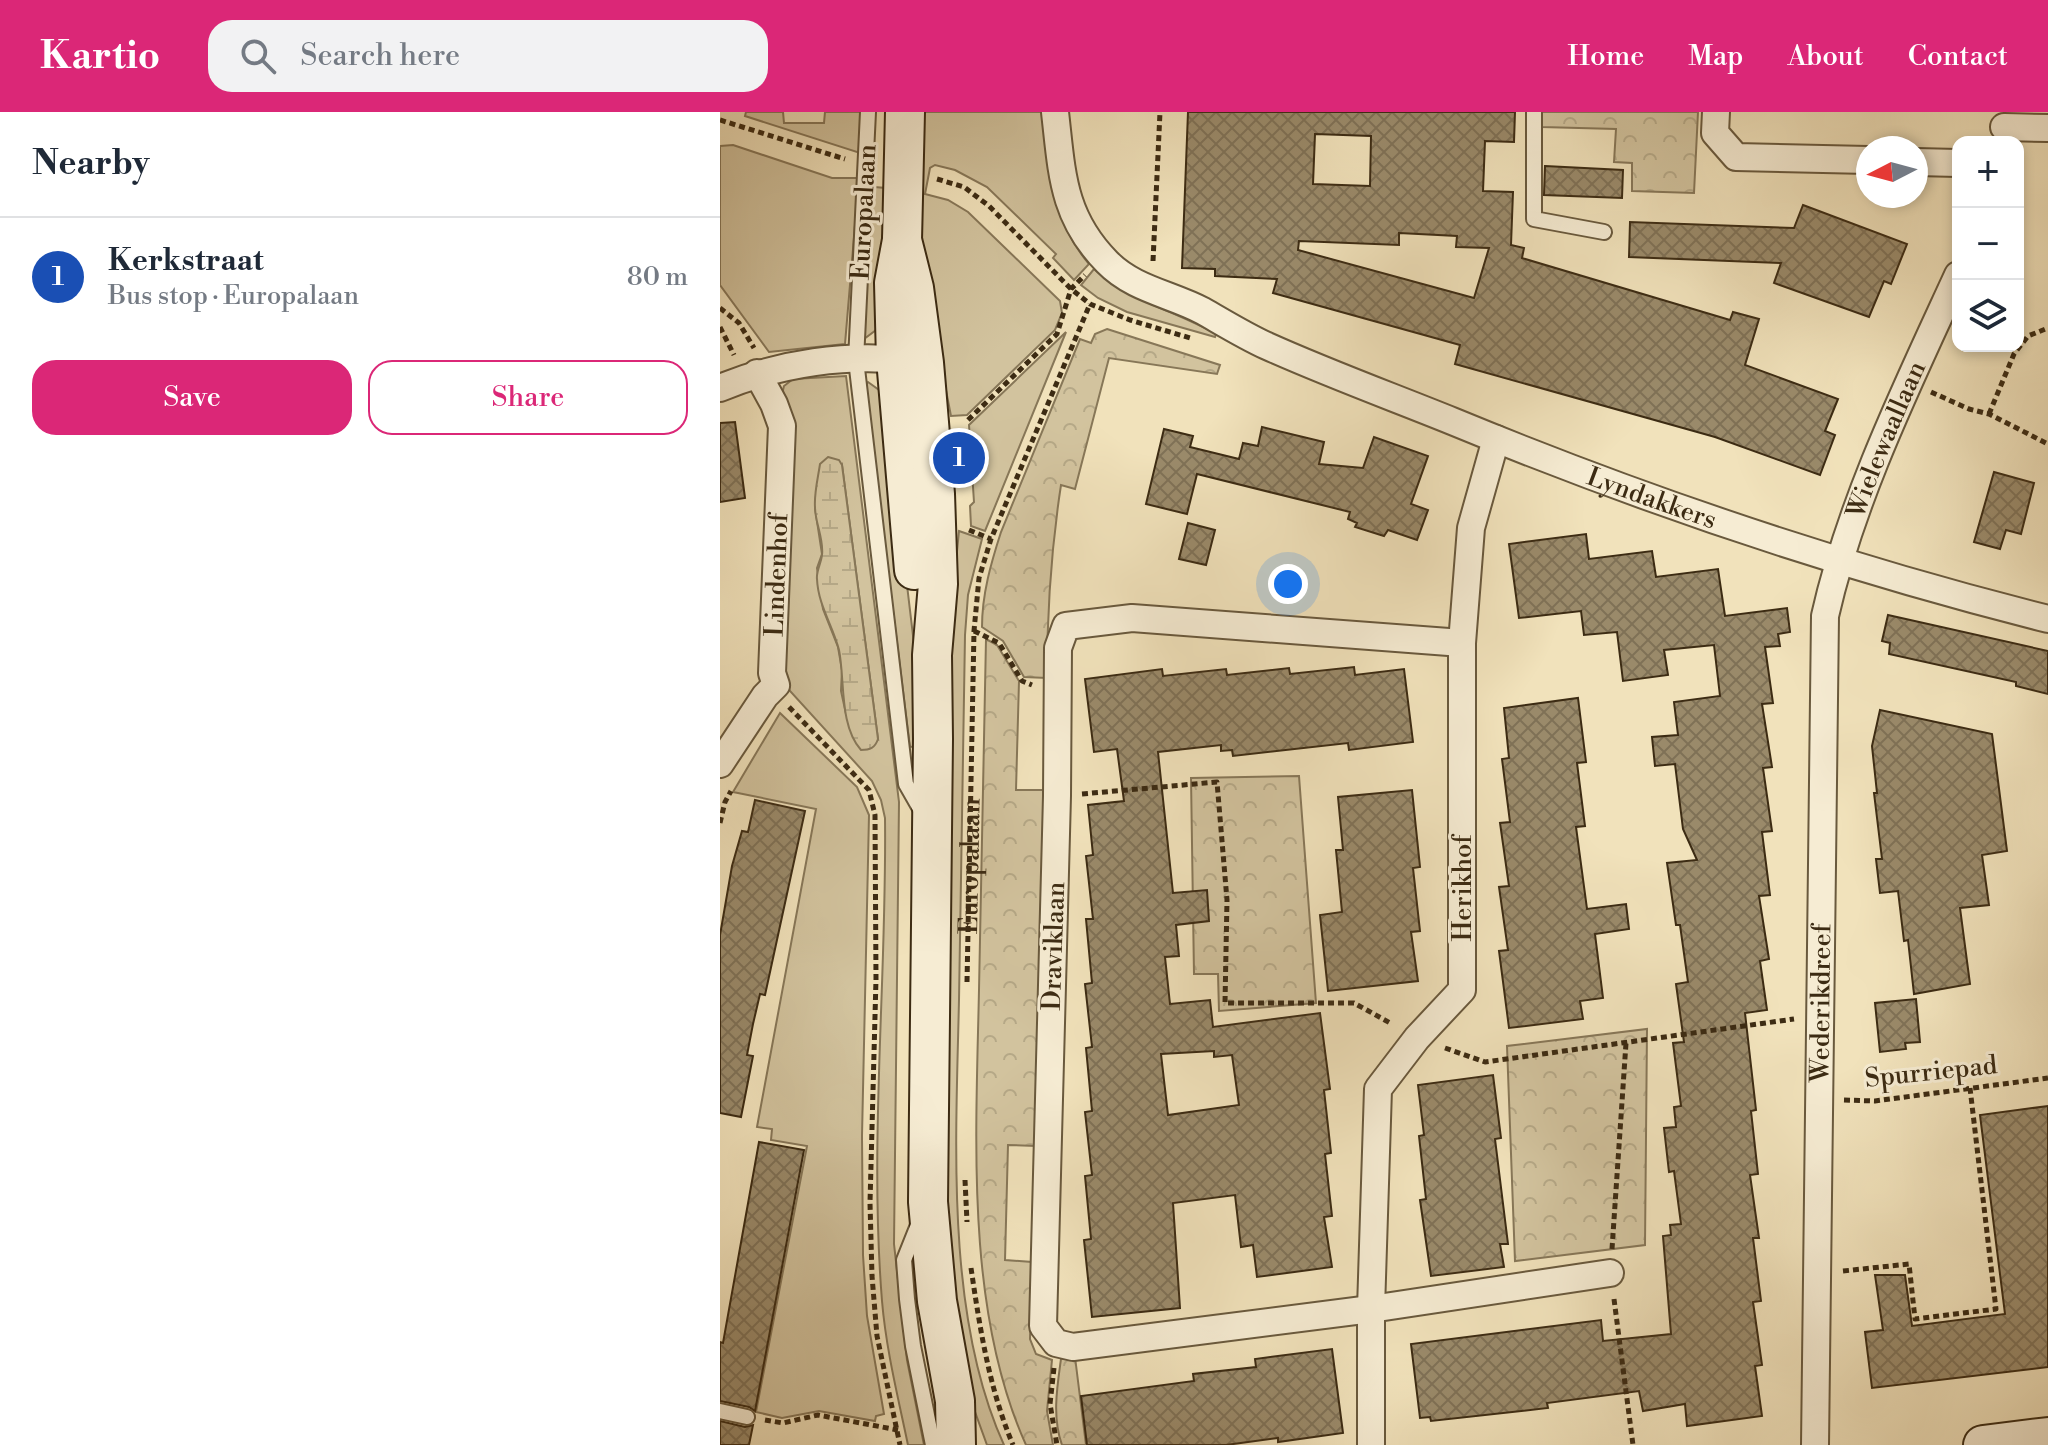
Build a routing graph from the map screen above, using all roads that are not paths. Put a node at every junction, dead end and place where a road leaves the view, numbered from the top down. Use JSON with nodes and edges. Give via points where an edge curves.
{"nodes":[{"id":1,"x":868,"y":112,"type":"edge"},
{"id":2,"x":905,"y":112,"type":"edge"},
{"id":3,"x":1055,"y":112,"type":"edge"},
{"id":4,"x":1534,"y":112,"type":"edge"},
{"id":5,"x":1716,"y":112,"type":"edge"},
{"id":6,"x":2003,"y":127,"type":"edge"},
{"id":7,"x":2048,"y":128,"type":"edge"},
{"id":8,"x":1856,"y":160,"type":"edge"},
{"id":9,"x":1928,"y":162,"type":"edge"},
{"id":10,"x":1952,"y":163,"type":"edge"},
{"id":11,"x":1604,"y":232,"type":"dead end"},
{"id":12,"x":1956,"y":280,"type":"edge"},
{"id":13,"x":856,"y":360,"type":"junction"},
{"id":14,"x":910,"y":361,"type":"junction"},
{"id":15,"x":757,"y":373,"type":"junction"},
{"id":16,"x":720,"y":388,"type":"edge"},
{"id":17,"x":1496,"y":439,"type":"junction"},
{"id":18,"x":1837,"y":562,"type":"junction"},
{"id":19,"x":2048,"y":619,"type":"edge"},
{"id":20,"x":1462,"y":643,"type":"junction"},
{"id":21,"x":720,"y":764,"type":"edge"},
{"id":22,"x":932,"y":831,"type":"junction"},
{"id":23,"x":928,"y":1202,"type":"junction"},
{"id":24,"x":1610,"y":1273,"type":"dead end"},
{"id":25,"x":1371,"y":1309,"type":"junction"},
{"id":26,"x":955,"y":1401,"type":"junction"},
{"id":27,"x":720,"y":1411,"type":"edge"},
{"id":28,"x":747,"y":1417,"type":"road end"},
{"id":29,"x":2048,"y":1437,"type":"edge"},
{"id":30,"x":933,"y":1445,"type":"edge"},
{"id":31,"x":956,"y":1445,"type":"edge"},
{"id":32,"x":974,"y":1445,"type":"edge"},
{"id":33,"x":1371,"y":1445,"type":"edge"},
{"id":34,"x":1815,"y":1445,"type":"edge"},
{"id":35,"x":1983,"y":1445,"type":"edge"}],
"edges":[{"from":1,"to":13,"type":"lane","name":"Europalaan"},
{"from":2,"to":14,"type":"main road","name":"Europalaan","via":[[902,240],[914,288]]},
{"from":3,"to":17,"type":"street","name":"Lyndakkers","via":[[1068,202],[1083,235],[1141,286],[1266,345]]},
{"from":4,"to":11,"type":"lane","via":[[1534,219]]},
{"from":5,"to":8,"type":"street","via":[[1715,133],[1736,157]]},
{"from":6,"to":7,"type":"street"},
{"from":9,"to":10,"type":"street"},
{"from":12,"to":18,"type":"street","name":"Wielewaallaan","via":[[1908,382]]},
{"from":13,"to":14,"type":"street"},
{"from":13,"to":15,"type":"street"},
{"from":13,"to":22,"type":"lane","name":"Europalaan","via":[[906,784]]},
{"from":14,"to":22,"type":"main road","name":"Europalaan","via":[[934,470],[938,584],[932,655]]},
{"from":15,"to":16,"type":"street"},
{"from":15,"to":21,"type":"street","name":"Lindenhof","via":[[782,426],[772,673],[776,685]]},
{"from":17,"to":18,"type":"street","name":"Lyndakkers"},
{"from":17,"to":20,"type":"street","name":"Herikhof","via":[[1471,528]]},
{"from":18,"to":19,"type":"street","name":"Lyndakkers"},
{"from":18,"to":34,"type":"street","name":"Wederikdreef","via":[[1825,616]]},
{"from":20,"to":25,"type":"street","name":"Herikhof","via":[[1462,990],[1378,1089]]},
{"from":20,"to":25,"type":"street","name":"Draviklaan","via":[[1132,618],[1066,626],[1058,648],[1043,1326],[1056,1343],[1073,1347]]},
{"from":22,"to":23,"type":"main road","name":"Europalaan"},
{"from":23,"to":26,"type":"main road","name":"Europalaan","via":[[937,1301]]},
{"from":23,"to":30,"type":"lane","via":[[904,1260],[913,1346]]},
{"from":24,"to":25,"type":"street"},
{"from":25,"to":33,"type":"street","name":"Herikhof"},
{"from":26,"to":31,"type":"main road","name":"Europalaan"},
{"from":26,"to":32,"type":"main road","name":"Europalaan"},
{"from":27,"to":28,"type":"lane"},
{"from":29,"to":35,"type":"main road"}]}
